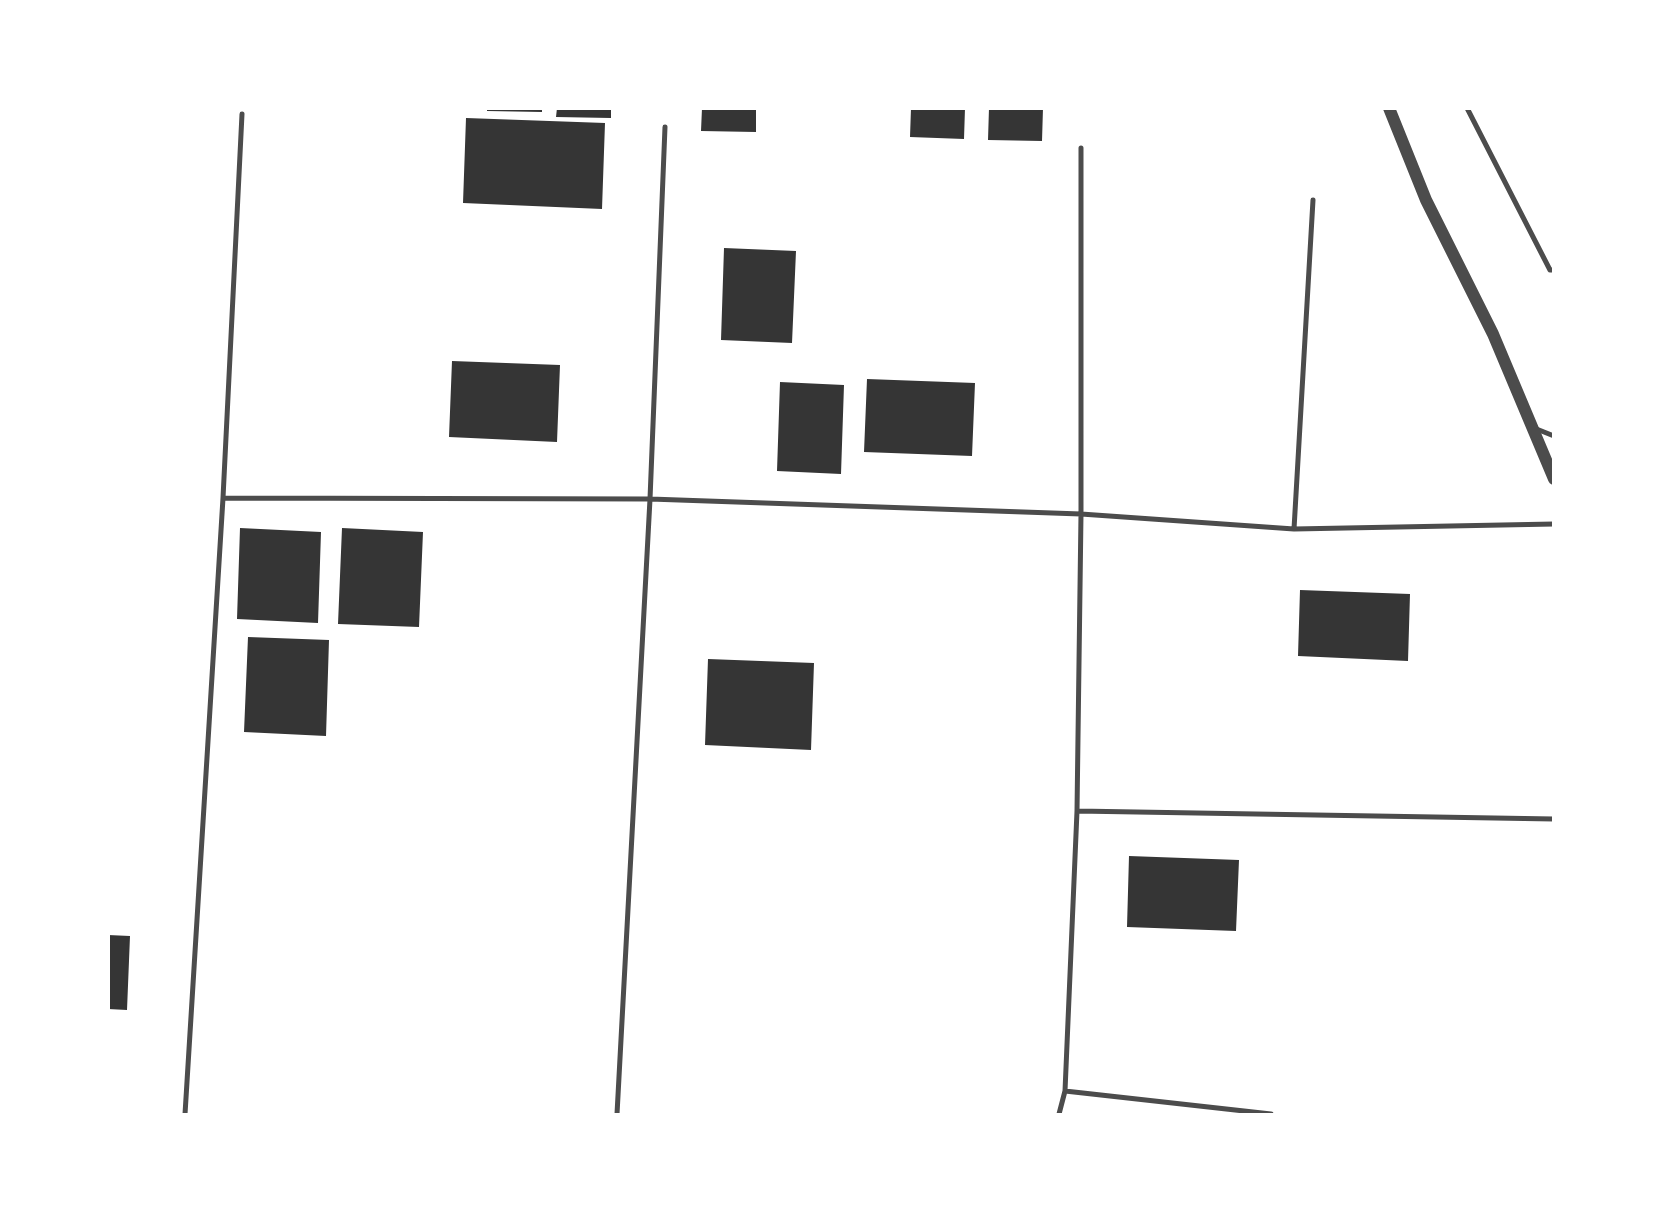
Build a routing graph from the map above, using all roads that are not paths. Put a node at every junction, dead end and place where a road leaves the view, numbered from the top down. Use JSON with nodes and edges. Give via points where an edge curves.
{"nodes":[{"id":1,"x":1388,"y":108,"type":"edge"},
{"id":2,"x":1467,"y":108,"type":"edge"},
{"id":3,"x":242,"y":114,"type":"dead end"},
{"id":4,"x":665,"y":127,"type":"dead end"},
{"id":5,"x":1081,"y":148,"type":"dead end"},
{"id":6,"x":1313,"y":200,"type":"dead end"},
{"id":7,"x":1553,"y":270,"type":"edge"},
{"id":8,"x":1531,"y":427,"type":"junction"},
{"id":9,"x":1553,"y":436,"type":"edge"},
{"id":10,"x":1553,"y":479,"type":"edge"},
{"id":11,"x":223,"y":499,"type":"junction"},
{"id":12,"x":650,"y":499,"type":"junction"},
{"id":13,"x":1081,"y":514,"type":"junction"},
{"id":14,"x":1553,"y":524,"type":"edge"},
{"id":15,"x":1294,"y":529,"type":"junction"},
{"id":16,"x":1077,"y":811,"type":"junction"},
{"id":17,"x":1553,"y":819,"type":"edge"},
{"id":18,"x":1065,"y":1091,"type":"junction"},
{"id":19,"x":185,"y":1115,"type":"edge"},
{"id":20,"x":617,"y":1115,"type":"edge"},
{"id":21,"x":1059,"y":1115,"type":"edge"},
{"id":22,"x":1271,"y":1115,"type":"edge"}],
"edges":[{"from":1,"to":8,"type":"street"},
{"from":2,"to":7,"type":"lane"},
{"from":3,"to":11,"type":"lane"},
{"from":4,"to":12,"type":"lane"},
{"from":5,"to":13,"type":"lane"},
{"from":6,"to":15,"type":"lane"},
{"from":8,"to":9,"type":"lane"},
{"from":8,"to":10,"type":"street"},
{"from":11,"to":12,"type":"lane"},
{"from":11,"to":19,"type":"lane"},
{"from":12,"to":13,"type":"lane"},
{"from":12,"to":20,"type":"lane"},
{"from":13,"to":15,"type":"lane"},
{"from":13,"to":16,"type":"lane"},
{"from":14,"to":15,"type":"lane"},
{"from":16,"to":17,"type":"lane"},
{"from":16,"to":18,"type":"lane"},
{"from":18,"to":21,"type":"lane"},
{"from":18,"to":22,"type":"lane"}]}
